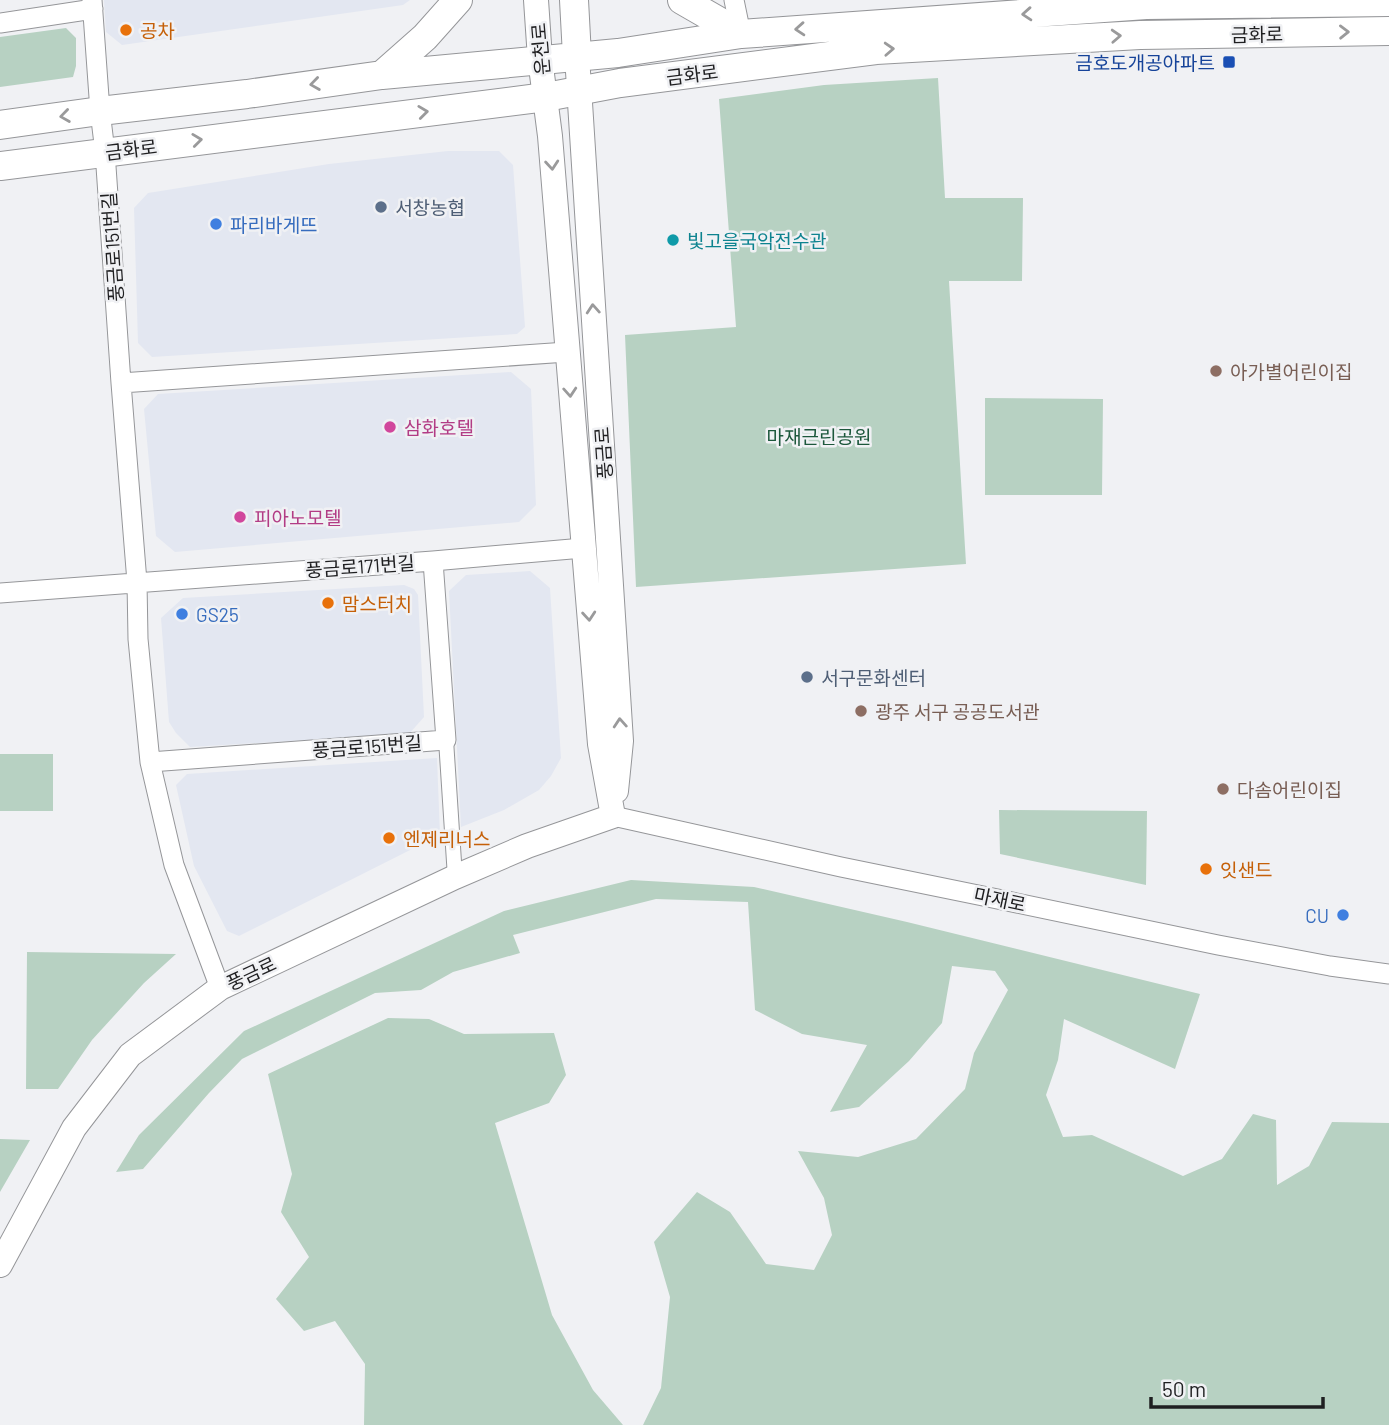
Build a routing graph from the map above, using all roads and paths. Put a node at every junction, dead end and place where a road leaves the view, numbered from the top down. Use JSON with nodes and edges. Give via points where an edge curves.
{"nodes":[{"id":1,"x":458,"y":0,"type":"edge"},
{"id":2,"x":536,"y":0,"type":"edge"},
{"id":3,"x":573,"y":0,"type":"edge"},
{"id":4,"x":682,"y":0,"type":"edge"},
{"id":5,"x":734,"y":0,"type":"edge"},
{"id":6,"x":1389,"y":2,"type":"edge"},
{"id":7,"x":1146,"y":3,"type":"edge"},
{"id":8,"x":93,"y":5,"type":"edge"},
{"id":9,"x":0,"y":23,"type":"edge"},
{"id":10,"x":1389,"y":31,"type":"edge"},
{"id":11,"x":741,"y":33,"type":"junction"},
{"id":12,"x":577,"y":56,"type":"junction"},
{"id":13,"x":540,"y":59,"type":"junction"},
{"id":14,"x":382,"y":75,"type":"junction"},
{"id":15,"x":579,"y":91,"type":"junction"},
{"id":16,"x":546,"y":97,"type":"junction"},
{"id":17,"x":100,"y":111,"type":"junction"},
{"id":18,"x":0,"y":125,"type":"edge"},
{"id":19,"x":105,"y":152,"type":"junction"},
{"id":20,"x":0,"y":166,"type":"edge"},
{"id":21,"x":567,"y":352,"type":"junction"},
{"id":22,"x":121,"y":383,"type":"junction"},
{"id":23,"x":583,"y":548,"type":"junction"},
{"id":24,"x":433,"y":561,"type":"junction"},
{"id":25,"x":137,"y":582,"type":"junction"},
{"id":26,"x":0,"y":593,"type":"edge"},
{"id":27,"x":446,"y":740,"type":"junction"},
{"id":28,"x":150,"y":762,"type":"junction"},
{"id":29,"x":613,"y":816,"type":"junction"},
{"id":30,"x":455,"y":877,"type":"junction"},
{"id":31,"x":1389,"y":974,"type":"edge"},
{"id":32,"x":220,"y":988,"type":"junction"},
{"id":33,"x":0,"y":1265,"type":"edge"}],
"edges":[{"from":1,"to":14,"type":"main road"},
{"from":2,"to":13,"type":"street","name":"운천로"},
{"from":3,"to":12,"type":"main road","name":"운천로"},
{"from":4,"to":11,"type":"main road"},
{"from":5,"to":11,"type":"street"},
{"from":6,"to":7,"type":"main road","name":"금화로"},
{"from":7,"to":11,"type":"main road","name":"금화로","one_way":true},
{"from":8,"to":9,"type":"street"},
{"from":8,"to":17,"type":"street","name":"풍금로151번길"},
{"from":15,"to":10,"type":"main road","name":"금화로","one_way":true,"via":[[876,50],[1140,35]]},
{"from":11,"to":12,"type":"main road","name":"금화로"},
{"from":12,"to":13,"type":"main road","name":"금화로"},
{"from":12,"to":15,"type":"street","name":"운천로"},
{"from":13,"to":14,"type":"main road","name":"금화로"},
{"from":13,"to":16,"type":"street","name":"운천로"},
{"from":14,"to":17,"type":"main road","name":"금화로","one_way":true},
{"from":15,"to":16,"type":"main road","name":"금화로"},
{"from":29,"to":15,"type":"street","name":"풍금로","one_way":true,"via":[[621,741]]},
{"from":19,"to":16,"type":"main road","name":"금화로","one_way":true},
{"from":16,"to":21,"type":"street","name":"풍금로","one_way":true},
{"from":17,"to":18,"type":"main road","name":"금화로","one_way":true},
{"from":17,"to":19,"type":"street","name":"풍금로151번길"},
{"from":19,"to":20,"type":"main road","name":"금화로"},
{"from":19,"to":22,"type":"street","name":"풍금로151번길"},
{"from":21,"to":22,"type":"street"},
{"from":21,"to":23,"type":"street","name":"풍금로","one_way":true},
{"from":22,"to":25,"type":"street","name":"풍금로151번길"},
{"from":23,"to":24,"type":"street","name":"풍금로171번길"},
{"from":23,"to":29,"type":"street","name":"풍금로","one_way":true,"via":[[600,744]]},
{"from":24,"to":25,"type":"street","name":"풍금로171번길"},
{"from":24,"to":27,"type":"street","name":"풍금로151번길"},
{"from":25,"to":26,"type":"street","name":"풍금로171번길"},
{"from":25,"to":28,"type":"street","name":"풍금로151번길"},
{"from":27,"to":28,"type":"street","name":"풍금로151번길"},
{"from":27,"to":30,"type":"street"},
{"from":28,"to":32,"type":"street","name":"풍금로151번길","via":[[174,865]]},
{"from":29,"to":30,"type":"street","name":"풍금로"},
{"from":29,"to":31,"type":"street","name":"마재로","via":[[1205,943]]},
{"from":30,"to":32,"type":"street","name":"풍금로"},
{"from":32,"to":33,"type":"street","name":"풍금로","via":[[130,1055],[74,1128]]}]}
